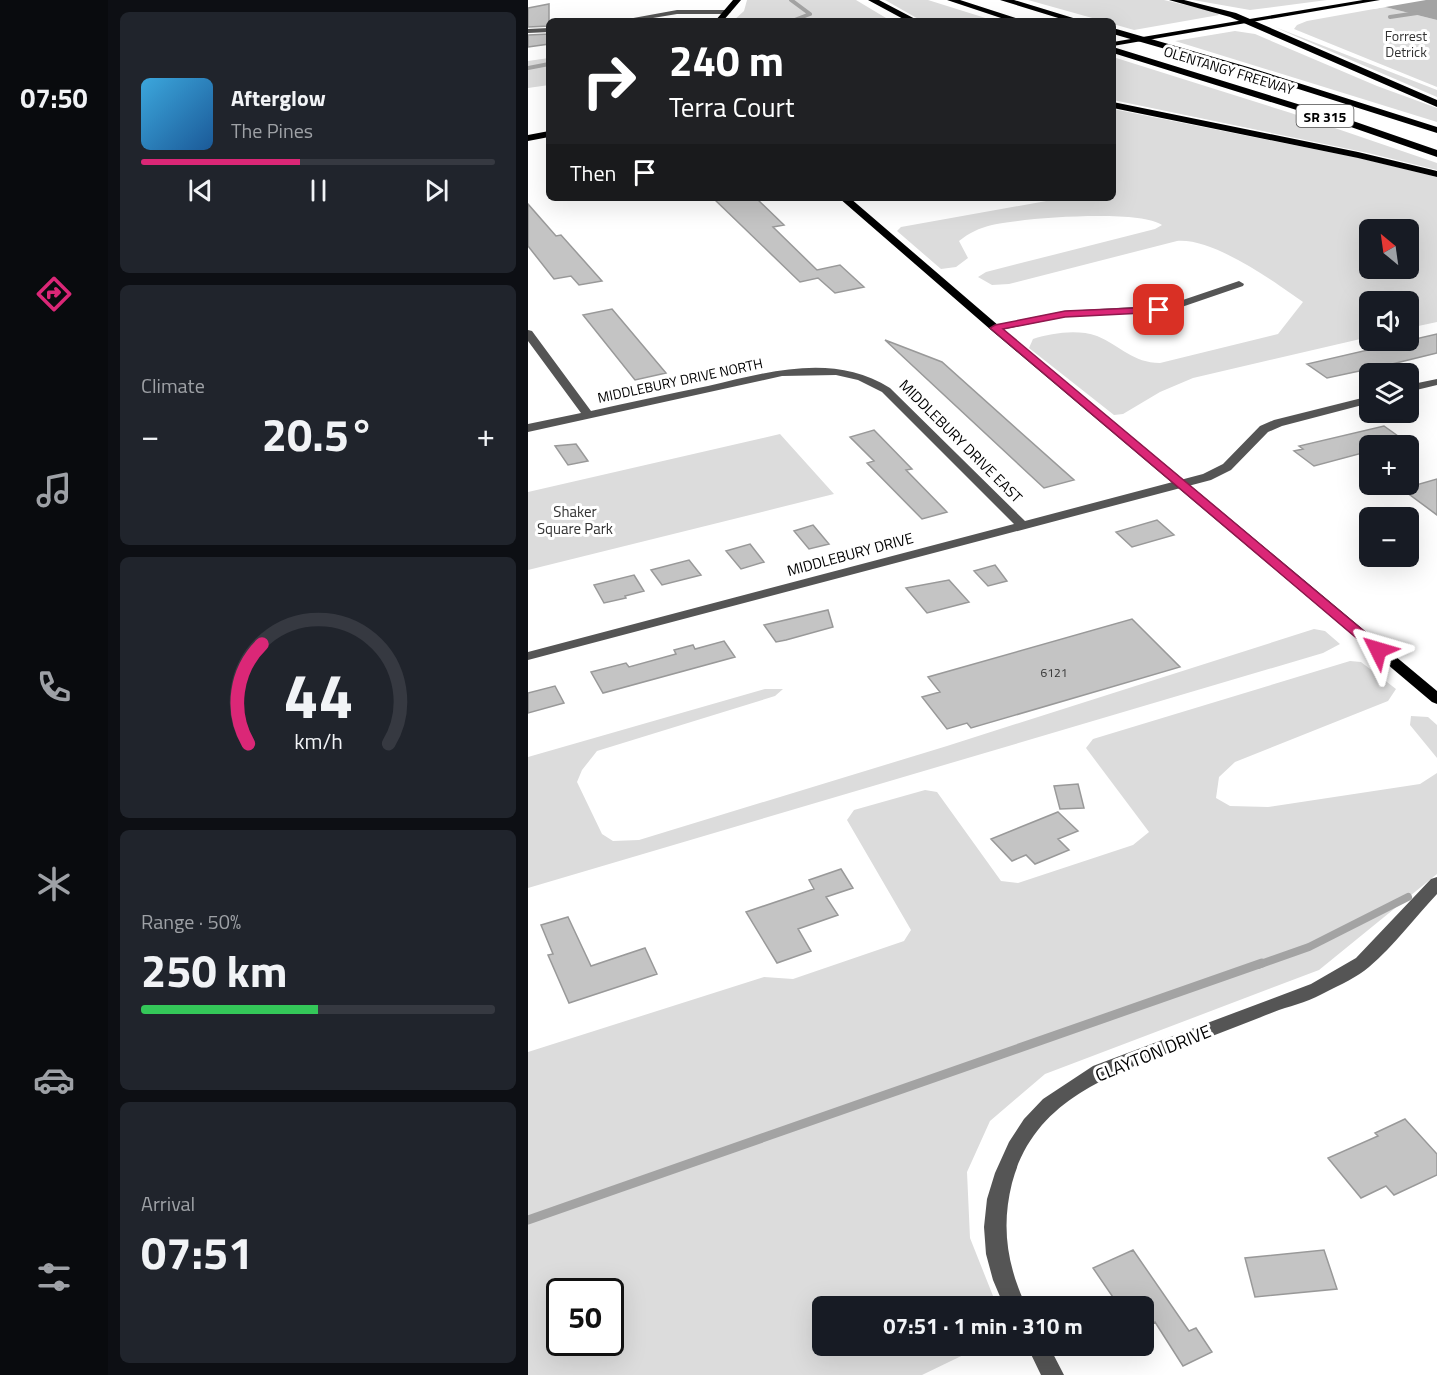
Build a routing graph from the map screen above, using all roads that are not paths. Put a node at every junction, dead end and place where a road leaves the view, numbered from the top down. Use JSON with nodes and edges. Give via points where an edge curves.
{"nodes":[{"id":1,"x":737,"y":0,"type":"edge"},
{"id":2,"x":872,"y":0,"type":"edge"},
{"id":3,"x":951,"y":0,"type":"edge"},
{"id":4,"x":1004,"y":0,"type":"edge"},
{"id":5,"x":1173,"y":0,"type":"edge"},
{"id":6,"x":1376,"y":0,"type":"edge"},
{"id":7,"x":727,"y":12,"type":"junction"},
{"id":8,"x":640,"y":18,"type":"edge"},
{"id":9,"x":722,"y":18,"type":"edge"},
{"id":10,"x":908,"y":18,"type":"edge"},
{"id":11,"x":1010,"y":18,"type":"edge"},
{"id":12,"x":1067,"y":18,"type":"edge"},
{"id":13,"x":1249,"y":21,"type":"junction"},
{"id":14,"x":546,"y":30,"type":"edge"},
{"id":15,"x":528,"y":31,"type":"edge"},
{"id":16,"x":1116,"y":32,"type":"edge"},
{"id":17,"x":1116,"y":43,"type":"edge"},
{"id":18,"x":1116,"y":51,"type":"edge"},
{"id":19,"x":1437,"y":104,"type":"edge"},
{"id":20,"x":1116,"y":106,"type":"edge"},
{"id":21,"x":1437,"y":130,"type":"edge"},
{"id":22,"x":546,"y":135,"type":"edge"},
{"id":23,"x":528,"y":138,"type":"edge"},
{"id":24,"x":1437,"y":154,"type":"edge"},
{"id":25,"x":1437,"y":174,"type":"edge"},
{"id":26,"x":847,"y":201,"type":"edge"},
{"id":27,"x":1239,"y":284,"type":"dead end"},
{"id":28,"x":995,"y":328,"type":"junction"},
{"id":29,"x":528,"y":333,"type":"edge"},
{"id":30,"x":840,"y":372,"type":"joint"},
{"id":31,"x":1437,"y":382,"type":"edge"},
{"id":32,"x":1419,"y":386,"type":"edge"},
{"id":33,"x":1359,"y":402,"type":"edge"},
{"id":34,"x":588,"y":415,"type":"junction"},
{"id":35,"x":528,"y":428,"type":"edge"},
{"id":36,"x":1180,"y":484,"type":"junction"},
{"id":37,"x":1022,"y":525,"type":"junction"},
{"id":38,"x":528,"y":656,"type":"edge"},
{"id":39,"x":1437,"y":699,"type":"edge"},
{"id":40,"x":1437,"y":883,"type":"edge"},
{"id":41,"x":1011,"y":1296,"type":"edge"},
{"id":42,"x":1043,"y":1356,"type":"edge"},
{"id":43,"x":1053,"y":1375,"type":"edge"}],
"edges":[{"from":1,"to":7,"type":"main road"},
{"from":2,"to":10,"type":"highway"},
{"from":3,"to":11,"type":"highway"},
{"from":4,"to":12,"type":"highway"},
{"from":5,"to":13,"type":"highway"},
{"from":6,"to":13,"type":"main road"},
{"from":7,"to":8,"type":"street","via":[[677,12]]},
{"from":7,"to":9,"type":"main road"},
{"from":13,"to":17,"type":"main road"},
{"from":13,"to":19,"type":"highway"},
{"from":14,"to":15,"type":"street"},
{"from":16,"to":21,"type":"highway","name":"OLENTANGY FREEWAY","number":"SR 315"},
{"from":18,"to":24,"type":"highway","name":"OLENTANGY FREEWAY","number":"SR 315"},
{"from":20,"to":25,"type":"highway","via":[[1358,154]]},
{"from":22,"to":23,"type":"main road"},
{"from":26,"to":28,"type":"main road"},
{"from":27,"to":28,"type":"street","via":[[1170,308],[1065,314]]},
{"from":28,"to":36,"type":"main road"},
{"from":29,"to":34,"type":"street"},
{"from":30,"to":34,"type":"street","name":"MIDDLEBURY DRIVE NORTH","via":[[782,374]]},
{"from":30,"to":37,"type":"street","name":"MIDDLEBURY DRIVE EAST","via":[[867,379],[886,390]]},
{"from":31,"to":32,"type":"street"},
{"from":33,"to":36,"type":"street","name":"MIDDLEBURY DRIVE","via":[[1278,423],[1257,435],[1227,467]]},
{"from":34,"to":35,"type":"street","name":"MIDDLEBURY DRIVE NORTH"},
{"from":36,"to":37,"type":"street","name":"MIDDLEBURY DRIVE"},
{"from":36,"to":39,"type":"main road"},
{"from":37,"to":38,"type":"street","name":"MIDDLEBURY DRIVE"},
{"from":40,"to":41,"type":"street","name":"CLAYTON DRIVE","via":[[1362,963],[1326,984],[1100,1071],[1051,1104],[1015,1148],[997,1195],[996,1247]]},
{"from":42,"to":43,"type":"street"}]}
